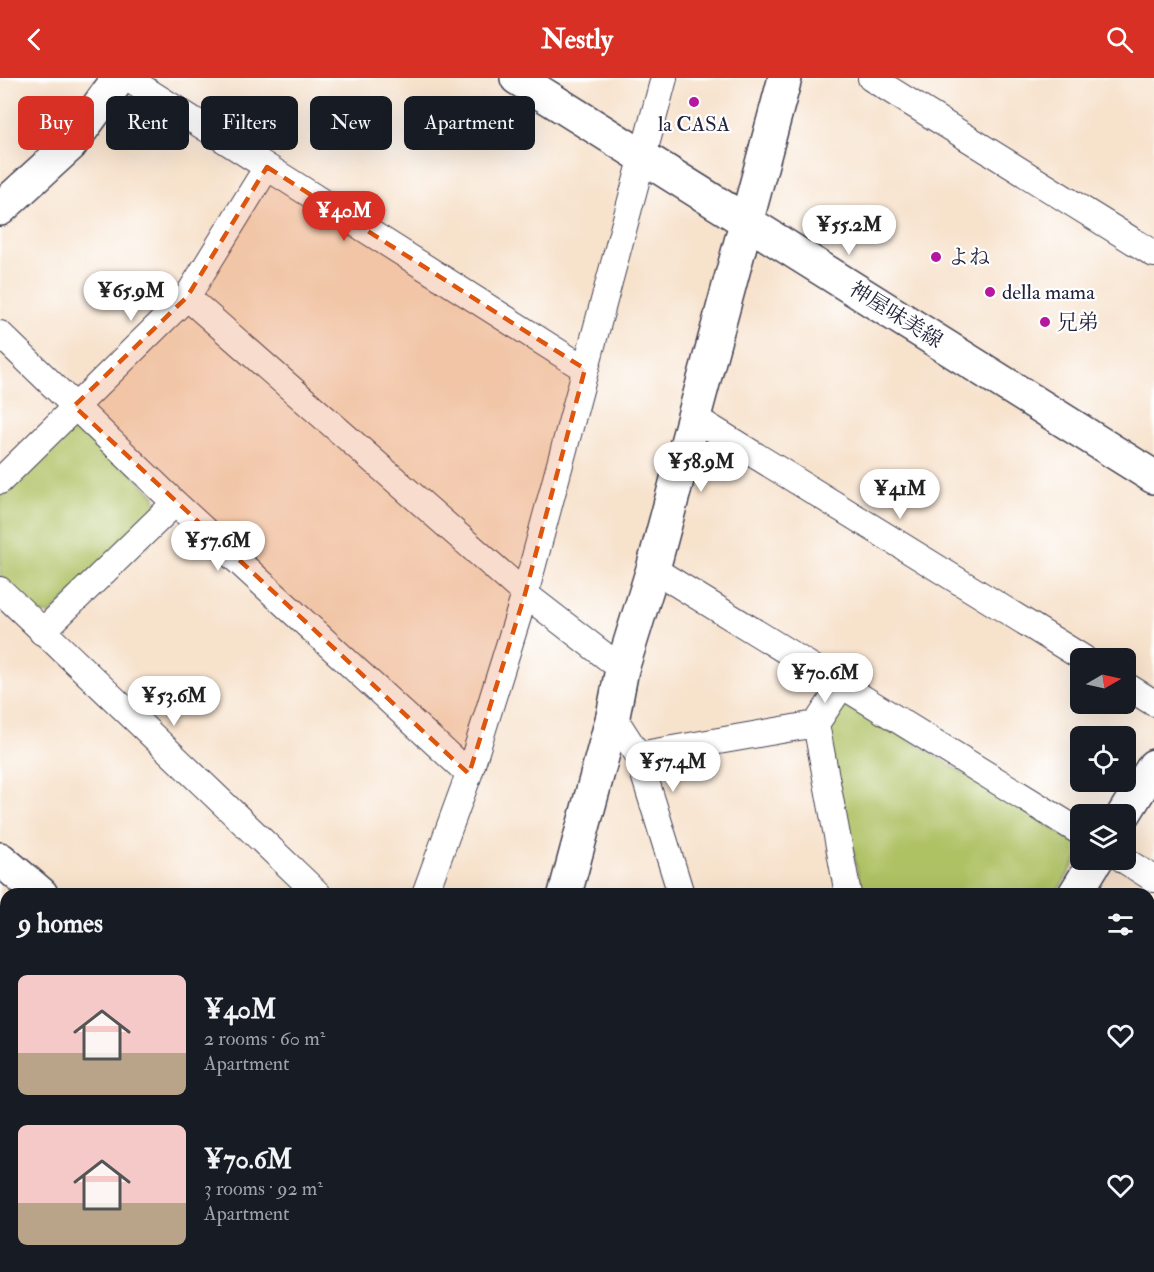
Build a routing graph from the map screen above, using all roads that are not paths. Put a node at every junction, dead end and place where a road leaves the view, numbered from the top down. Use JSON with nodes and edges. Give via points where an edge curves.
{"nodes":[{"id":1,"x":118,"y":78,"type":"edge"},
{"id":2,"x":127,"y":78,"type":"edge"},
{"id":3,"x":517,"y":78,"type":"edge"},
{"id":4,"x":664,"y":78,"type":"edge"},
{"id":5,"x":785,"y":78,"type":"edge"},
{"id":6,"x":871,"y":78,"type":"edge"},
{"id":7,"x":642,"y":156,"type":"junction"},
{"id":8,"x":267,"y":167,"type":"junction"},
{"id":9,"x":0,"y":209,"type":"edge"},
{"id":10,"x":746,"y":221,"type":"junction"},
{"id":11,"x":1154,"y":254,"type":"edge"},
{"id":12,"x":187,"y":297,"type":"junction"},
{"id":13,"x":0,"y":334,"type":"edge"},
{"id":14,"x":585,"y":369,"type":"junction"},
{"id":15,"x":74,"y":406,"type":"junction"},
{"id":16,"x":695,"y":418,"type":"junction"},
{"id":17,"x":1154,"y":477,"type":"edge"},
{"id":18,"x":0,"y":481,"type":"edge"},
{"id":19,"x":175,"y":503,"type":"junction"},
{"id":20,"x":654,"y":569,"type":"junction"},
{"id":21,"x":0,"y":590,"type":"edge"},
{"id":22,"x":525,"y":594,"type":"junction"},
{"id":23,"x":42,"y":632,"type":"junction"},
{"id":24,"x":1070,"y":650,"type":"edge"},
{"id":25,"x":622,"y":669,"type":"junction"},
{"id":26,"x":842,"y":685,"type":"junction"},
{"id":27,"x":1136,"y":692,"type":"edge"},
{"id":28,"x":1154,"y":703,"type":"edge"},
{"id":29,"x":613,"y":716,"type":"junction"},
{"id":30,"x":816,"y":724,"type":"junction"},
{"id":31,"x":638,"y":755,"type":"junction"},
{"id":32,"x":1154,"y":766,"type":"edge"},
{"id":33,"x":469,"y":774,"type":"junction"},
{"id":34,"x":1130,"y":804,"type":"edge"},
{"id":35,"x":1070,"y":826,"type":"edge"},
{"id":36,"x":0,"y":859,"type":"edge"},
{"id":37,"x":1136,"y":868,"type":"edge"},
{"id":38,"x":1090,"y":870,"type":"edge"},
{"id":39,"x":1154,"y":879,"type":"edge"},
{"id":40,"x":0,"y":881,"type":"edge"},
{"id":41,"x":15,"y":888,"type":"edge"},
{"id":42,"x":34,"y":888,"type":"edge"},
{"id":43,"x":312,"y":888,"type":"edge"},
{"id":44,"x":427,"y":888,"type":"edge"},
{"id":45,"x":567,"y":888,"type":"edge"},
{"id":46,"x":679,"y":888,"type":"edge"},
{"id":47,"x":847,"y":888,"type":"edge"},
{"id":48,"x":1079,"y":888,"type":"edge"}],
"edges":[{"from":1,"to":9,"type":"street","via":[[70,144]]},
{"from":2,"to":8,"type":"street"},
{"from":3,"to":7,"type":"street","name":"神屋味美線"},
{"from":4,"to":7,"type":"street"},
{"from":5,"to":10,"type":"street"},
{"from":6,"to":11,"type":"street"},
{"from":7,"to":10,"type":"street","name":"神屋味美線"},
{"from":7,"to":14,"type":"street"},
{"from":8,"to":12,"type":"street"},
{"from":8,"to":14,"type":"street"},
{"from":10,"to":16,"type":"street"},
{"from":10,"to":17,"type":"street","name":"神屋味美線"},
{"from":12,"to":15,"type":"street"},
{"from":12,"to":22,"type":"street"},
{"from":13,"to":15,"type":"street"},
{"from":14,"to":22,"type":"street"},
{"from":15,"to":18,"type":"street"},
{"from":15,"to":19,"type":"street"},
{"from":16,"to":20,"type":"street"},
{"from":16,"to":24,"type":"street"},
{"from":19,"to":23,"type":"street"},
{"from":19,"to":33,"type":"street"},
{"from":20,"to":25,"type":"street"},
{"from":20,"to":26,"type":"street"},
{"from":21,"to":23,"type":"street"},
{"from":22,"to":25,"type":"street"},
{"from":22,"to":33,"type":"street"},
{"from":23,"to":43,"type":"street"},
{"from":25,"to":29,"type":"street"},
{"from":26,"to":30,"type":"street"},
{"from":26,"to":35,"type":"street"},
{"from":27,"to":28,"type":"street"},
{"from":29,"to":31,"type":"street"},
{"from":29,"to":45,"type":"street"},
{"from":30,"to":31,"type":"street"},
{"from":30,"to":47,"type":"street"},
{"from":31,"to":46,"type":"street"},
{"from":32,"to":34,"type":"street"},
{"from":33,"to":44,"type":"street"},
{"from":36,"to":42,"type":"street"},
{"from":37,"to":39,"type":"street"},
{"from":38,"to":48,"type":"street"},
{"from":40,"to":41,"type":"street"}]}
